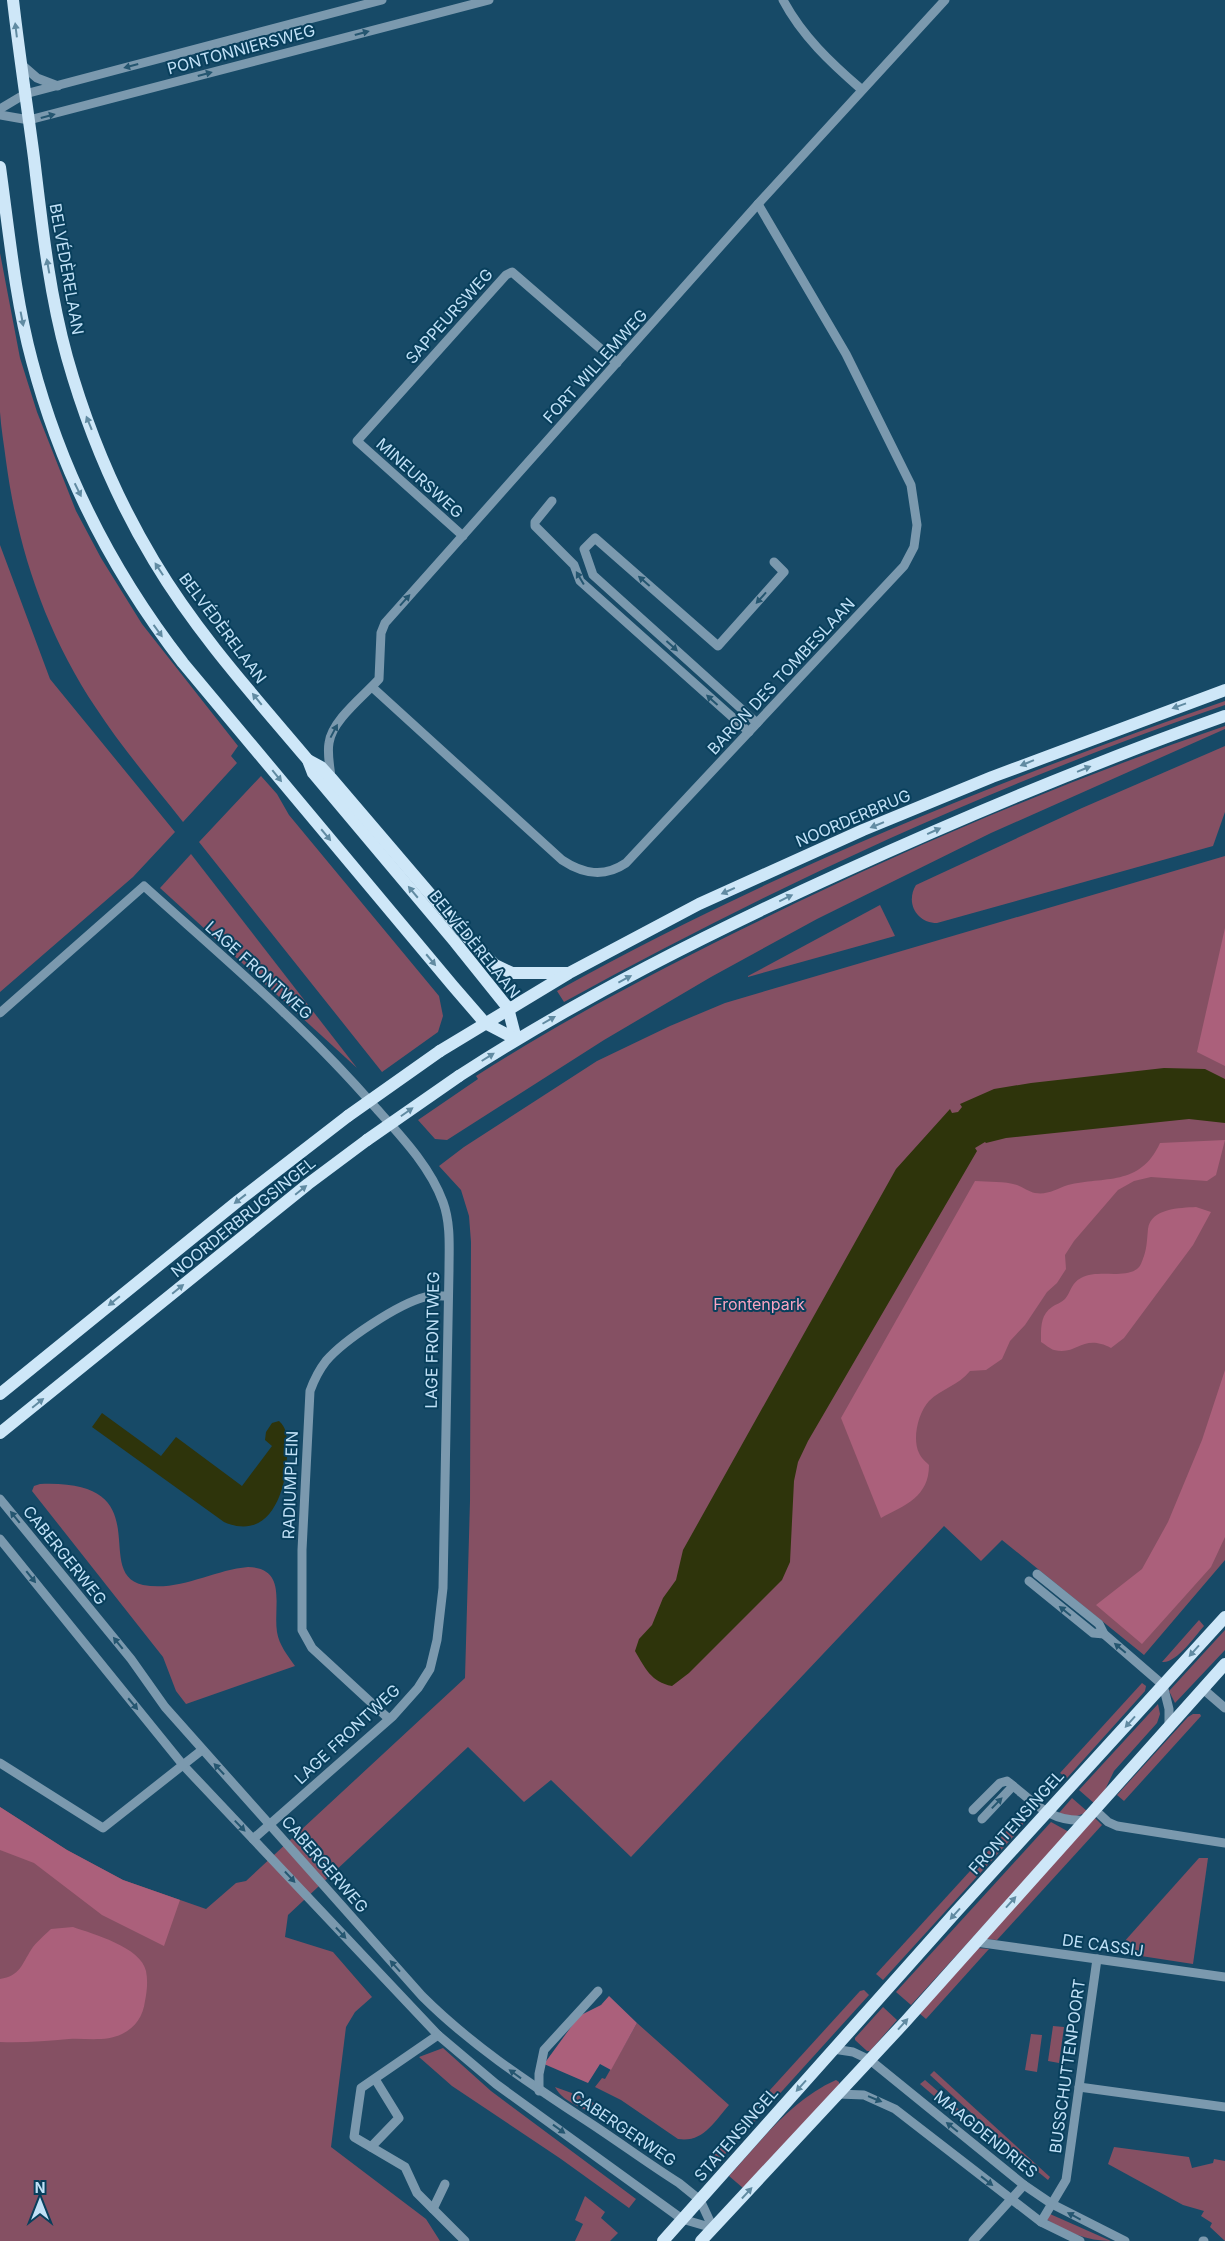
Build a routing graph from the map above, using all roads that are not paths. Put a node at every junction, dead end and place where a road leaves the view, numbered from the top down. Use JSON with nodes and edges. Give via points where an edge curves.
{"nodes":[{"id":1,"x":13,"y":0,"type":"edge"},
{"id":2,"x":382,"y":0,"type":"edge"},
{"id":3,"x":489,"y":0,"type":"edge"},
{"id":4,"x":783,"y":0,"type":"edge"},
{"id":5,"x":945,"y":0,"type":"edge"},
{"id":6,"x":21,"y":64,"type":"junction"},
{"id":7,"x":58,"y":86,"type":"junction"},
{"id":8,"x":861,"y":89,"type":"junction"},
{"id":9,"x":26,"y":94,"type":"junction"},
{"id":10,"x":0,"y":109,"type":"edge"},
{"id":11,"x":0,"y":115,"type":"edge"},
{"id":12,"x":29,"y":120,"type":"junction"},
{"id":13,"x":0,"y":167,"type":"edge"},
{"id":14,"x":758,"y":204,"type":"junction"},
{"id":15,"x":617,"y":363,"type":"junction"},
{"id":16,"x":356,"y":441,"type":"joint"},
{"id":17,"x":552,"y":501,"type":"dead end"},
{"id":18,"x":463,"y":536,"type":"junction"},
{"id":19,"x":774,"y":562,"type":"dead end"},
{"id":20,"x":372,"y":687,"type":"junction"},
{"id":21,"x":1225,"y":690,"type":"edge"},
{"id":22,"x":1225,"y":716,"type":"edge"},
{"id":23,"x":757,"y":723,"type":"junction"},
{"id":24,"x":749,"y":732,"type":"junction"},
{"id":25,"x":308,"y":760,"type":"junction"},
{"id":26,"x":331,"y":778,"type":"junction"},
{"id":27,"x":569,"y":972,"type":"junction"},
{"id":28,"x":508,"y":1008,"type":"junction"},
{"id":29,"x":0,"y":1012,"type":"edge"},
{"id":30,"x":485,"y":1023,"type":"junction"},
{"id":31,"x":516,"y":1039,"type":"junction"},
{"id":32,"x":448,"y":1296,"type":"junction"},
{"id":33,"x":0,"y":1394,"type":"edge"},
{"id":34,"x":0,"y":1433,"type":"edge"},
{"id":35,"x":0,"y":1498,"type":"edge"},
{"id":36,"x":0,"y":1540,"type":"edge"},
{"id":37,"x":1036,"y":1574,"type":"dead end"},
{"id":38,"x":1029,"y":1581,"type":"dead end"},
{"id":39,"x":1225,"y":1616,"type":"edge"},
{"id":40,"x":1104,"y":1634,"type":"junction"},
{"id":41,"x":1225,"y":1664,"type":"edge"},
{"id":42,"x":1163,"y":1685,"type":"junction"},
{"id":43,"x":1203,"y":1689,"type":"junction"},
{"id":44,"x":1225,"y":1708,"type":"edge"},
{"id":45,"x":389,"y":1719,"type":"junction"},
{"id":46,"x":1169,"y":1726,"type":"junction"},
{"id":47,"x":202,"y":1750,"type":"junction"},
{"id":48,"x":0,"y":1764,"type":"edge"},
{"id":49,"x":184,"y":1765,"type":"junction"},
{"id":50,"x":1013,"y":1786,"type":"junction"},
{"id":51,"x":1094,"y":1809,"type":"junction"},
{"id":52,"x":973,"y":1810,"type":"dead end"},
{"id":53,"x":1046,"y":1813,"type":"junction"},
{"id":54,"x":982,"y":1819,"type":"dead end"},
{"id":55,"x":1085,"y":1820,"type":"junction"},
{"id":56,"x":270,"y":1824,"type":"junction"},
{"id":57,"x":253,"y":1839,"type":"junction"},
{"id":58,"x":1225,"y":1843,"type":"edge"},
{"id":59,"x":976,"y":1942,"type":"junction"},
{"id":60,"x":1097,"y":1959,"type":"junction"},
{"id":61,"x":1225,"y":1977,"type":"edge"},
{"id":62,"x":598,"y":1991,"type":"dead end"},
{"id":63,"x":438,"y":2035,"type":"junction"},
{"id":64,"x":833,"y":2049,"type":"junction"},
{"id":65,"x":870,"y":2060,"type":"junction"},
{"id":66,"x":375,"y":2079,"type":"junction"},
{"id":67,"x":1079,"y":2087,"type":"junction"},
{"id":68,"x":539,"y":2091,"type":"junction"},
{"id":69,"x":838,"y":2094,"type":"junction"},
{"id":70,"x":1225,"y":2107,"type":"edge"},
{"id":71,"x":371,"y":2146,"type":"junction"},
{"id":72,"x":445,"y":2184,"type":"dead end"},
{"id":73,"x":1024,"y":2185,"type":"junction"},
{"id":74,"x":700,"y":2200,"type":"junction"},
{"id":75,"x":1012,"y":2200,"type":"junction"},
{"id":76,"x":1052,"y":2204,"type":"junction"},
{"id":77,"x":433,"y":2209,"type":"junction"},
{"id":78,"x":682,"y":2219,"type":"junction"},
{"id":79,"x":1041,"y":2222,"type":"junction"},
{"id":80,"x":714,"y":2228,"type":"junction"},
{"id":81,"x":465,"y":2241,"type":"edge"},
{"id":82,"x":663,"y":2241,"type":"edge"},
{"id":83,"x":701,"y":2241,"type":"edge"},
{"id":84,"x":974,"y":2241,"type":"edge"},
{"id":85,"x":1080,"y":2241,"type":"edge"},
{"id":86,"x":1125,"y":2241,"type":"edge"}],
"edges":[{"from":6,"to":1,"type":"main road","name":"BELVÉDÈRELAAN","one_way":true},
{"from":2,"to":7,"type":"street","name":"PONTONNIERSWEG","one_way":true},
{"from":12,"to":3,"type":"street","name":"PONTONNIERSWEG","one_way":true},
{"from":4,"to":8,"type":"street","via":[[818,49]]},
{"from":5,"to":8,"type":"street","name":"FORT WILLEMWEG"},
{"from":6,"to":7,"type":"street","via":[[37,78]]},
{"from":6,"to":9,"type":"main road","name":"BELVÉDÈRELAAN"},
{"from":7,"to":9,"type":"street","name":"PONTONNIERSWEG"},
{"from":8,"to":14,"type":"street","name":"FORT WILLEMWEG"},
{"from":9,"to":10,"type":"street","name":"PONTONNIERSWEG"},
{"from":9,"to":12,"type":"main road","name":"BELVÉDÈRELAAN"},
{"from":11,"to":12,"type":"street","name":"PONTONNIERSWEG"},
{"from":25,"to":12,"type":"main road","name":"BELVÉDÈRELAAN","one_way":true,"via":[[186,610],[154,562],[118,495],[86,416],[67,355],[46,251]]},
{"from":13,"to":30,"type":"main road","one_way":true,"via":[[16,285],[32,361],[74,482],[113,559],[142,608],[184,664]]},
{"from":14,"to":15,"type":"street","name":"FORT WILLEMWEG"},
{"from":14,"to":23,"type":"street","name":"BARON DES TOMBESLAAN","via":[[846,354],[889,436],[911,485],[917,525],[914,547],[904,566]]},
{"from":15,"to":16,"type":"street","name":"SAPPEURSWEG","via":[[512,272]]},
{"from":15,"to":18,"type":"street","name":"FORT WILLEMWEG"},
{"from":16,"to":18,"type":"street","name":"MINEURSWEG"},
{"from":24,"to":17,"type":"street","one_way":true,"via":[[580,581],[574,565],[535,526]]},
{"from":20,"to":18,"type":"street","name":"FORT WILLEMWEG","one_way":true,"via":[[380,675],[381,633],[385,623]]},
{"from":19,"to":23,"type":"street","one_way":true,"via":[[784,572],[718,646],[595,538],[584,549],[593,575]]},
{"from":20,"to":24,"type":"street","name":"BARON DES TOMBESLAAN","via":[[562,860],[582,871],[594,873],[608,872],[626,863]]},
{"from":26,"to":20,"type":"street","name":"FORT WILLEMWEG","one_way":true,"via":[[330,735]]},
{"from":21,"to":27,"type":"main road","name":"NOORDERBRUG","one_way":true,"via":[[1057,751],[863,830],[699,904]]},
{"from":31,"to":22,"type":"main road","one_way":true,"via":[[635,974],[790,896],[1016,796]]},
{"from":23,"to":24,"type":"street","name":"BARON DES TOMBESLAAN"},
{"from":25,"to":26,"type":"main road"},
{"from":28,"to":25,"type":"main road","name":"BELVÉDÈRELAAN","one_way":true,"via":[[313,773]]},
{"from":26,"to":27,"type":"main road","via":[[465,935],[495,965],[512,973]]},
{"from":27,"to":28,"type":"main road","name":"NOORDERBRUG"},
{"from":28,"to":30,"type":"main road","name":"NOORDERBRUGSINGEL"},
{"from":28,"to":31,"type":"main road","name":"BELVÉDÈRELAAN"},
{"from":29,"to":32,"type":"street","name":"LAGE FRONTWEG","via":[[144,886],[294,1020],[404,1139],[444,1204],[449,1237]]},
{"from":30,"to":31,"type":"main road"},
{"from":30,"to":33,"type":"main road","name":"NOORDERBRUGSINGEL","one_way":true,"bridge":true,"via":[[348,1116]]},
{"from":34,"to":31,"type":"main road","name":"NOORDERBRUGSINGEL","one_way":true,"bridge":true,"via":[[301,1190],[367,1140]]},
{"from":32,"to":45,"type":"street","name":"LAGE FRONTWEG","via":[[442,1613],[430,1669],[418,1688]]},
{"from":32,"to":45,"type":"street","name":"RADIUMPLEIN","via":[[422,1298],[379,1320],[328,1359],[310,1391],[302,1550],[302,1630],[312,1648]]},
{"from":47,"to":35,"type":"street","name":"CABERGERWEG","one_way":true},
{"from":36,"to":49,"type":"street","name":"CABERGERWEG","one_way":true},
{"from":37,"to":40,"type":"street","via":[[1099,1624]]},
{"from":40,"to":38,"type":"street","one_way":true,"via":[[1093,1633]]},
{"from":39,"to":42,"type":"main road","name":"FRONTENSINGEL","one_way":true},
{"from":42,"to":40,"type":"street","one_way":true},
{"from":41,"to":43,"type":"main road"},
{"from":42,"to":46,"type":"street"},
{"from":42,"to":53,"type":"main road","name":"FRONTENSINGEL","one_way":true},
{"from":43,"to":44,"type":"street"},
{"from":43,"to":46,"type":"main road"},
{"from":45,"to":56,"type":"street","name":"LAGE FRONTWEG"},
{"from":46,"to":51,"type":"main road"},
{"from":47,"to":49,"type":"street"},
{"from":56,"to":47,"type":"street","name":"CABERGERWEG","one_way":true},
{"from":48,"to":49,"type":"street","via":[[104,1828]]},
{"from":49,"to":57,"type":"street","name":"CABERGERWEG","one_way":true},
{"from":50,"to":52,"type":"street","via":[[1007,1781],[1000,1783]]},
{"from":50,"to":53,"type":"street"},
{"from":54,"to":50,"type":"street","one_way":true},
{"from":51,"to":55,"type":"main road"},
{"from":51,"to":58,"type":"street","via":[[1117,1826]]},
{"from":53,"to":55,"type":"street","via":[[1071,1821]]},
{"from":53,"to":64,"type":"main road","name":"FRONTENSINGEL","one_way":true},
{"from":59,"to":55,"type":"main road","one_way":true},
{"from":56,"to":57,"type":"street","name":"LAGE FRONTWEG"},
{"from":68,"to":56,"type":"street","name":"CABERGERWEG","one_way":true,"via":[[450,2025]]},
{"from":57,"to":63,"type":"street","name":"CABERGERWEG","one_way":true},
{"from":59,"to":60,"type":"street","name":"DE CASSIJ"},
{"from":65,"to":59,"type":"main road","one_way":true},
{"from":60,"to":61,"type":"street","name":"DE CASSIJ"},
{"from":60,"to":67,"type":"street","name":"BUSSCHUTTENPOORT"},
{"from":62,"to":68,"type":"street","via":[[544,2050]]},
{"from":63,"to":66,"type":"street"},
{"from":63,"to":78,"type":"street","name":"CABERGERWEG","one_way":true,"via":[[496,2084]]},
{"from":64,"to":65,"type":"street","name":"MAAGDENDRIES","via":[[853,2052]]},
{"from":64,"to":74,"type":"main road","name":"STATENSINGEL","one_way":true},
{"from":65,"to":69,"type":"main road"},
{"from":73,"to":65,"type":"street","name":"MAAGDENDRIES","one_way":true},
{"from":66,"to":71,"type":"street","via":[[361,2088],[354,2137]]},
{"from":66,"to":71,"type":"street","via":[[399,2118]]},
{"from":67,"to":70,"type":"street"},
{"from":67,"to":76,"type":"street","name":"BUSSCHUTTENPOORT","via":[[1066,2180]]},
{"from":68,"to":74,"type":"street","name":"CABERGERWEG"},
{"from":69,"to":75,"type":"street","one_way":true,"via":[[864,2095],[895,2109]]},
{"from":80,"to":69,"type":"main road","one_way":true},
{"from":71,"to":77,"type":"street","via":[[405,2167],[417,2193]]},
{"from":72,"to":77,"type":"street"},
{"from":73,"to":75,"type":"street"},
{"from":73,"to":76,"type":"street","name":"MAAGDENDRIES"},
{"from":74,"to":78,"type":"main road","name":"STATENSINGEL"},
{"from":74,"to":80,"type":"street","name":"CABERGERWEG"},
{"from":75,"to":79,"type":"street"},
{"from":75,"to":84,"type":"street"},
{"from":76,"to":79,"type":"street","name":"BUSSCHUTTENPOORT"},
{"from":86,"to":76,"type":"street","name":"MAAGDENDRIES","one_way":true},
{"from":77,"to":81,"type":"street"},
{"from":78,"to":80,"type":"street","name":"CABERGERWEG"},
{"from":78,"to":82,"type":"main road","name":"STATENSINGEL"},
{"from":79,"to":85,"type":"street"},
{"from":80,"to":83,"type":"main road"}]}
